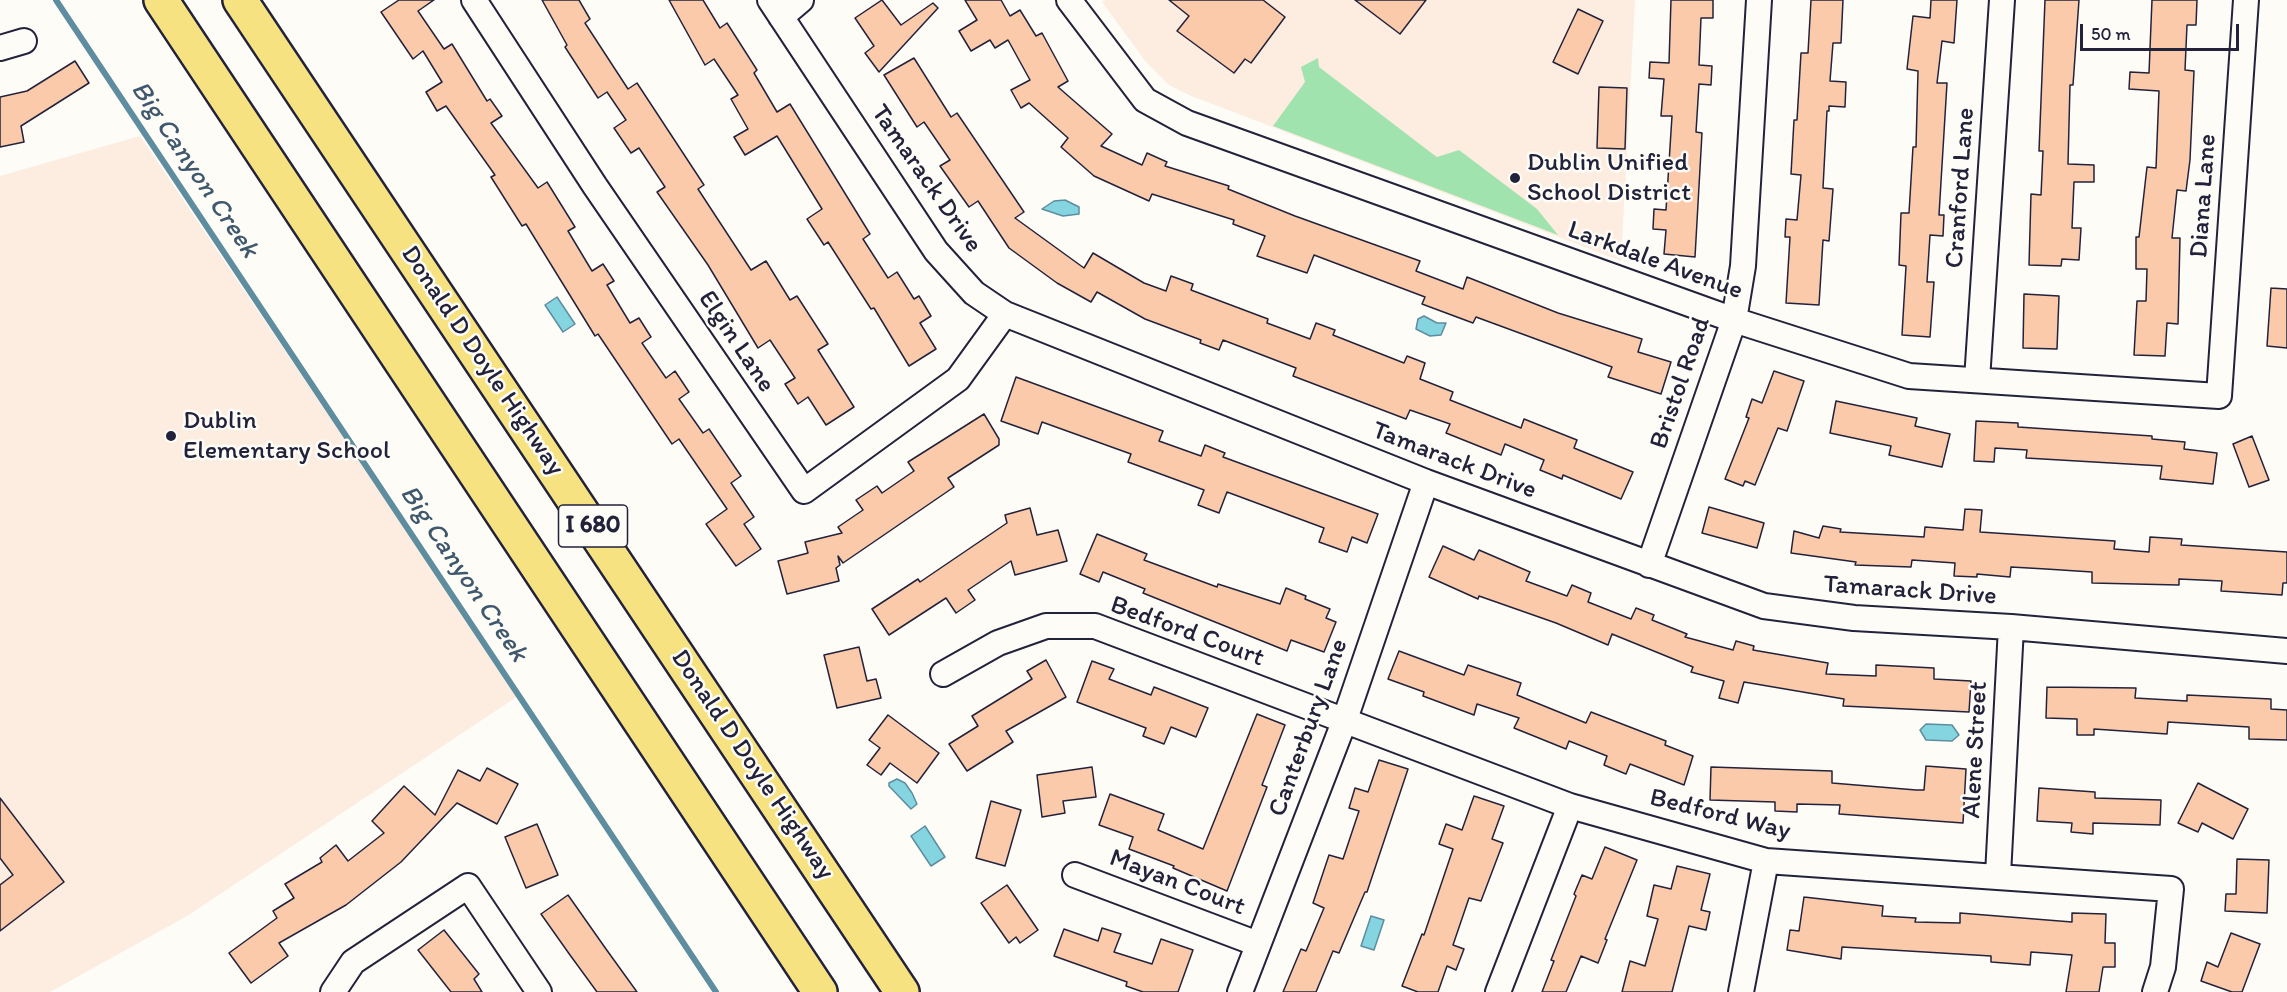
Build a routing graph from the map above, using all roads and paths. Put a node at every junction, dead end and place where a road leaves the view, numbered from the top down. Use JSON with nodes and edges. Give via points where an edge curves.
{"nodes":[{"id":1,"x":160,"y":0,"type":"edge"},
{"id":2,"x":240,"y":0,"type":"edge"},
{"id":3,"x":474,"y":0,"type":"edge"},
{"id":4,"x":801,"y":0,"type":"edge"},
{"id":5,"x":1069,"y":0,"type":"edge"},
{"id":6,"x":1759,"y":0,"type":"edge"},
{"id":7,"x":2002,"y":0,"type":"edge"},
{"id":8,"x":2246,"y":0,"type":"edge"},
{"id":9,"x":776,"y":8,"type":"edge"},
{"id":10,"x":24,"y":41,"type":"dead end"},
{"id":11,"x":0,"y":48,"type":"edge"},
{"id":12,"x":1005,"y":314,"type":"junction"},
{"id":13,"x":1734,"y":320,"type":"junction"},
{"id":14,"x":1977,"y":380,"type":"junction"},
{"id":15,"x":2219,"y":396,"type":"joint"},
{"id":16,"x":1426,"y":482,"type":"junction"},
{"id":17,"x":1649,"y":565,"type":"junction"},
{"id":18,"x":2011,"y":627,"type":"junction"},
{"id":19,"x":2287,"y":651,"type":"edge"},
{"id":20,"x":943,"y":674,"type":"dead end"},
{"id":21,"x":1344,"y":722,"type":"junction"},
{"id":22,"x":1570,"y":806,"type":"junction"},
{"id":23,"x":1766,"y":861,"type":"junction"},
{"id":24,"x":1075,"y":875,"type":"dead end"},
{"id":25,"x":1998,"y":875,"type":"junction"},
{"id":26,"x":1258,"y":944,"type":"junction"},
{"id":27,"x":333,"y":992,"type":"edge"},
{"id":28,"x":539,"y":992,"type":"edge"},
{"id":29,"x":820,"y":992,"type":"edge"},
{"id":30,"x":902,"y":992,"type":"edge"},
{"id":31,"x":1240,"y":992,"type":"edge"},
{"id":32,"x":1498,"y":992,"type":"edge"},
{"id":33,"x":1741,"y":992,"type":"edge"},
{"id":34,"x":2155,"y":992,"type":"edge"}],
"edges":[{"from":1,"to":29,"type":"highway","number":"I 680"},
{"from":2,"to":30,"type":"highway","name":"Donald D Doyle Highway","number":"I 680"},
{"from":3,"to":12,"type":"street","name":"Elgin Lane","via":[[594,186],[804,490],[958,379]]},
{"from":4,"to":9,"type":"street"},
{"from":5,"to":13,"type":"street","name":"Larkdale Avenue","via":[[1145,100],[1187,123]]},
{"from":6,"to":13,"type":"street","name":"Bristol Road","via":[[1743,266]]},
{"from":7,"to":14,"type":"street","name":"Cranford Lane"},
{"from":8,"to":15,"type":"street","name":"Diana Lane"},
{"from":9,"to":12,"type":"street","name":"Tamarack Drive","via":[[936,251],[974,292]]},
{"from":10,"to":11,"type":"street"},
{"from":12,"to":16,"type":"street","name":"Tamarack Drive"},
{"from":13,"to":14,"type":"street","name":"Larkdale Avenue","via":[[1910,376]]},
{"from":13,"to":17,"type":"street","name":"Bristol Road"},
{"from":14,"to":15,"type":"street","name":"Larkdale Avenue"},
{"from":16,"to":17,"type":"street","name":"Tamarack Drive"},
{"from":16,"to":21,"type":"street","name":"Canterbury Lane"},
{"from":17,"to":18,"type":"street","name":"Tamarack Drive","via":[[1764,606],[1854,618]]},
{"from":18,"to":19,"type":"street","name":"Tamarack Drive"},
{"from":18,"to":25,"type":"street","name":"Alene Street"},
{"from":20,"to":21,"type":"street","name":"Bedford Court","via":[[998,643],[1046,626],[1095,626]]},
{"from":21,"to":22,"type":"street","name":"Bedford Way"},
{"from":21,"to":26,"type":"street","name":"Canterbury Lane"},
{"from":22,"to":23,"type":"street","name":"Bedford Way"},
{"from":22,"to":32,"type":"street"},
{"from":23,"to":25,"type":"street","name":"Bedford Way"},
{"from":23,"to":33,"type":"street"},
{"from":24,"to":26,"type":"street","name":"Mayan Court"},
{"from":25,"to":34,"type":"street","name":"Bedford Way","via":[[2171,889],[2163,967]]},
{"from":26,"to":31,"type":"street","name":"Canterbury Lane"},
{"from":27,"to":28,"type":"street","via":[[353,962],[468,886]]}]}
